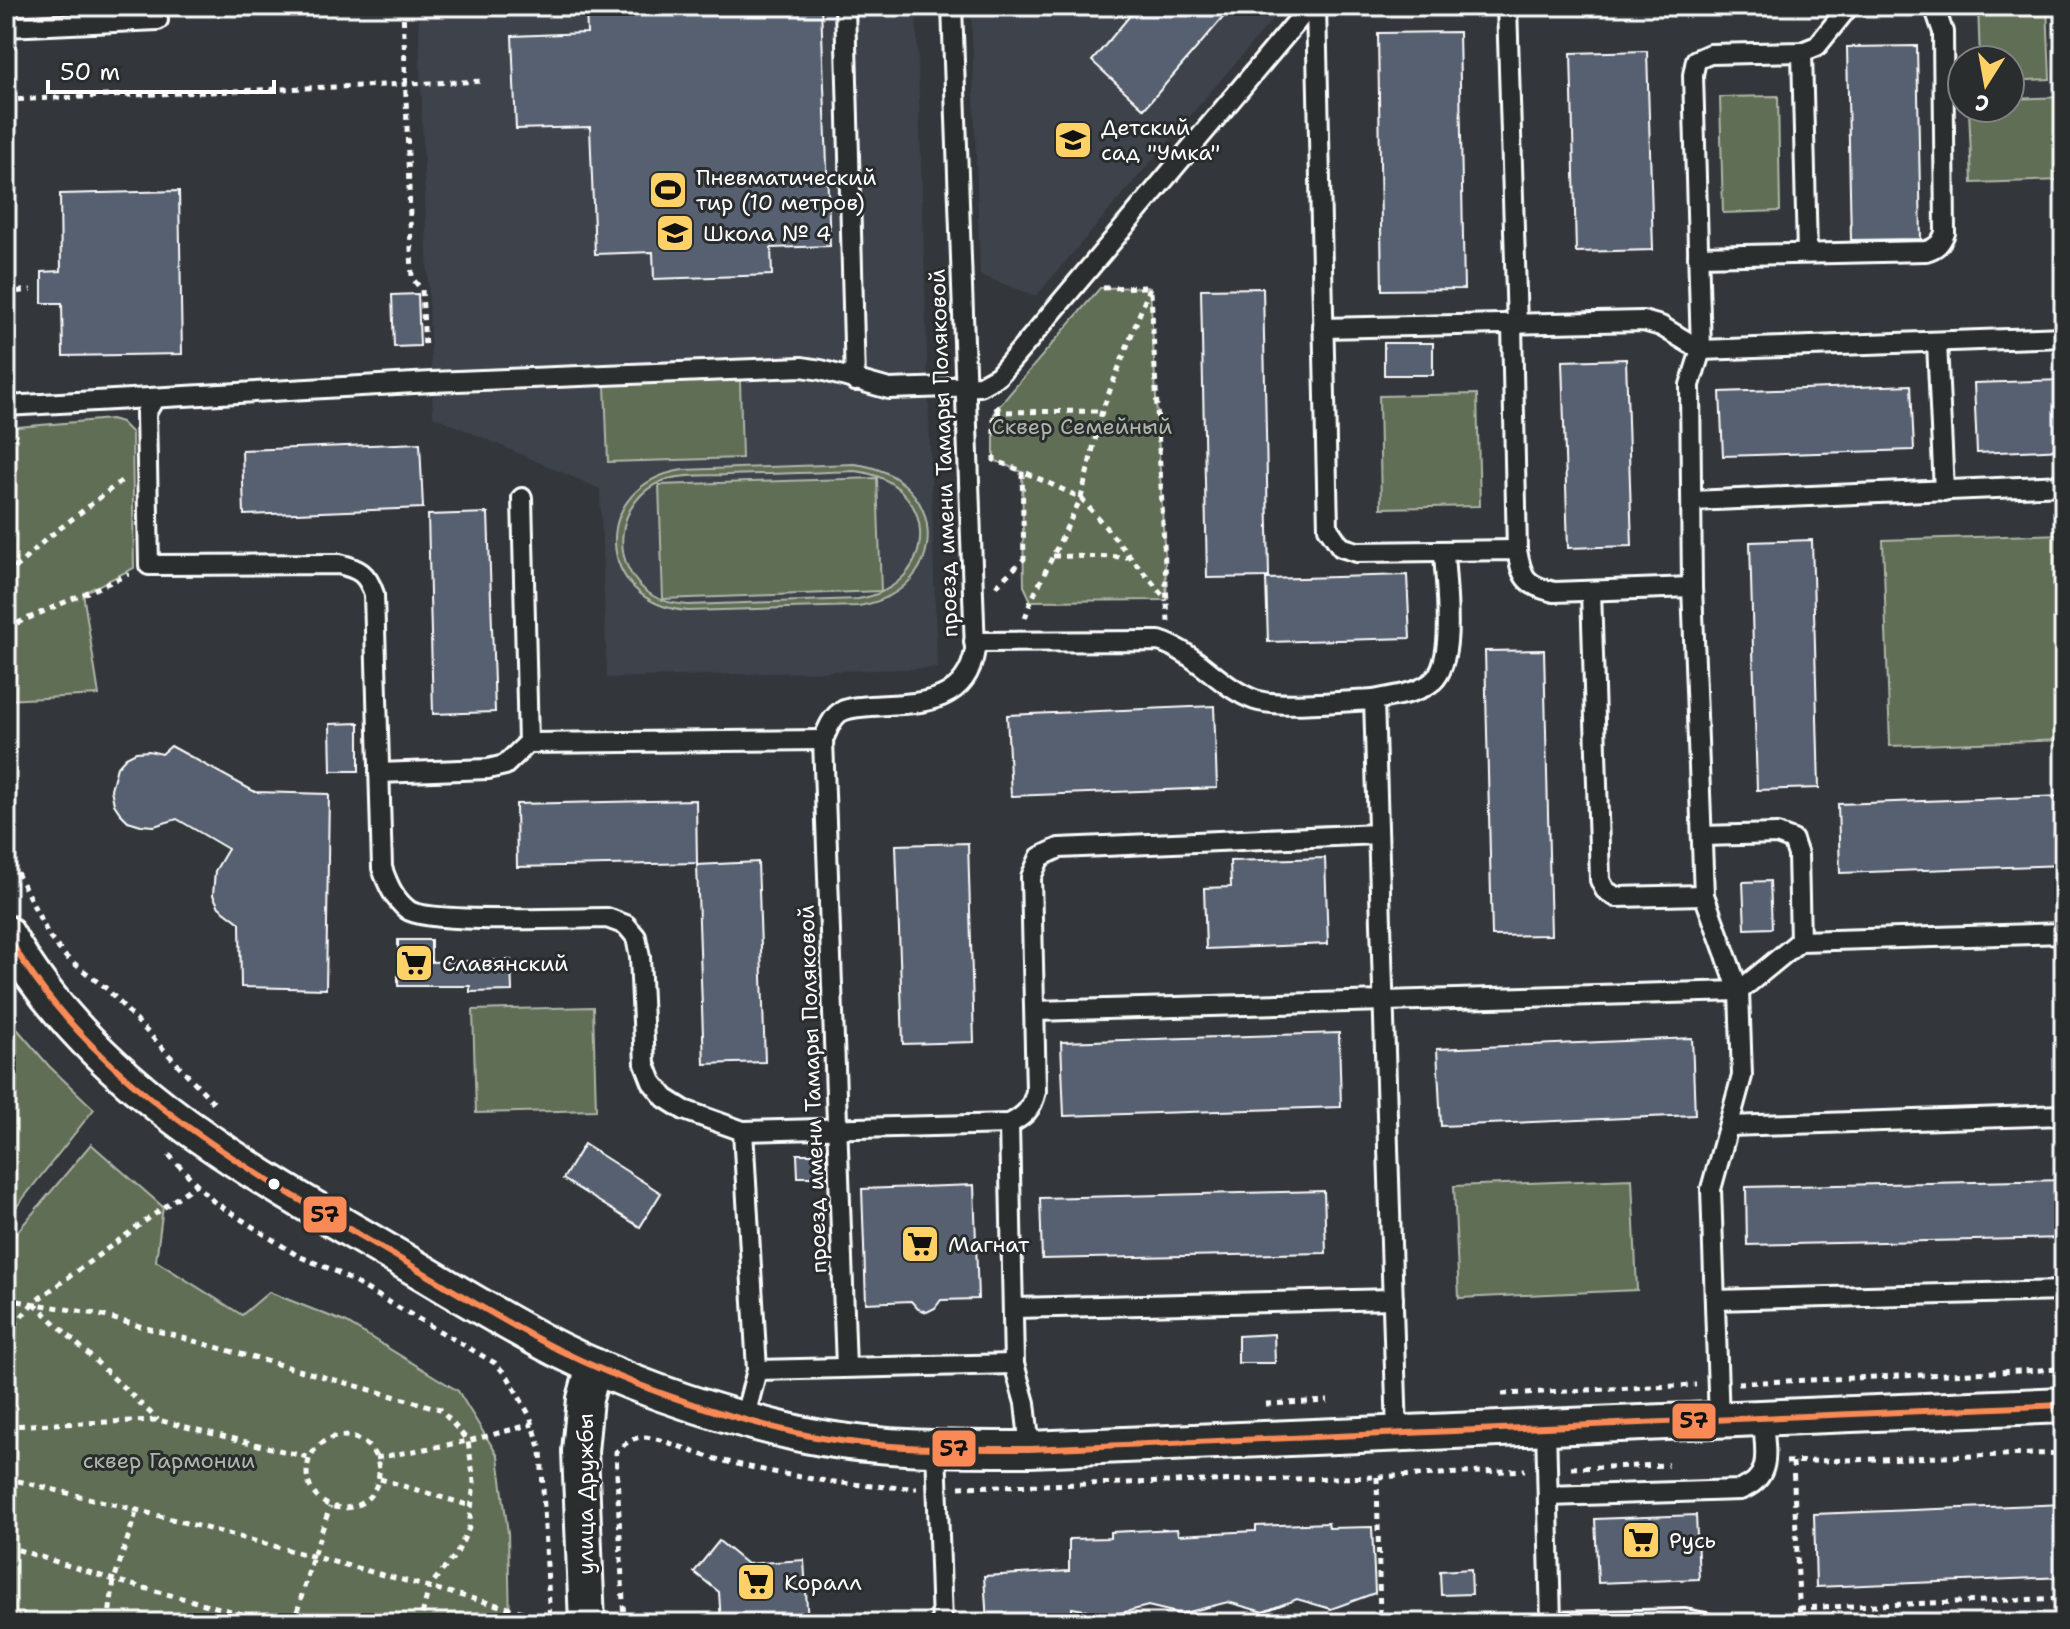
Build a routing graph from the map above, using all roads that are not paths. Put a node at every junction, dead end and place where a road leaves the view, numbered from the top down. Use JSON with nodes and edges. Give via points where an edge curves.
{"nodes":[{"id":1,"x":845,"y":6,"type":"edge"},
{"id":2,"x":952,"y":6,"type":"edge"},
{"id":3,"x":1313,"y":6,"type":"edge"},
{"id":4,"x":1507,"y":6,"type":"edge"},
{"id":5,"x":1849,"y":6,"type":"edge"},
{"id":6,"x":1934,"y":6,"type":"edge"},
{"id":7,"x":158,"y":20,"type":"dead end"},
{"id":8,"x":6,"y":27,"type":"edge"},
{"id":9,"x":1802,"y":52,"type":"junction"},
{"id":10,"x":1807,"y":253,"type":"junction"},
{"id":11,"x":1698,"y":256,"type":"junction"},
{"id":12,"x":1514,"y":325,"type":"junction"},
{"id":13,"x":1323,"y":328,"type":"junction"},
{"id":14,"x":2064,"y":337,"type":"edge"},
{"id":15,"x":1937,"y":343,"type":"junction"},
{"id":16,"x":1701,"y":350,"type":"junction"},
{"id":17,"x":855,"y":381,"type":"junction"},
{"id":18,"x":963,"y":388,"type":"junction"},
{"id":19,"x":154,"y":399,"type":"junction"},
{"id":20,"x":6,"y":406,"type":"edge"},
{"id":21,"x":2064,"y":485,"type":"edge"},
{"id":22,"x":1944,"y":491,"type":"junction"},
{"id":23,"x":522,"y":498,"type":"dead end"},
{"id":24,"x":1692,"y":501,"type":"junction"},
{"id":25,"x":1517,"y":550,"type":"junction"},
{"id":26,"x":1444,"y":552,"type":"junction"},
{"id":27,"x":1692,"y":587,"type":"junction"},
{"id":28,"x":1591,"y":591,"type":"junction"},
{"id":29,"x":974,"y":642,"type":"junction"},
{"id":30,"x":1374,"y":700,"type":"junction"},
{"id":31,"x":823,"y":740,"type":"junction"},
{"id":32,"x":528,"y":743,"type":"junction"},
{"id":33,"x":379,"y":773,"type":"junction"},
{"id":34,"x":1378,"y":834,"type":"junction"},
{"id":35,"x":1702,"y":836,"type":"junction"},
{"id":36,"x":1704,"y":895,"type":"junction"},
{"id":37,"x":6,"y":933,"type":"edge"},
{"id":38,"x":2064,"y":933,"type":"edge"},
{"id":39,"x":1800,"y":941,"type":"junction"},
{"id":40,"x":1739,"y":991,"type":"junction"},
{"id":41,"x":1383,"y":1002,"type":"junction"},
{"id":42,"x":1035,"y":1011,"type":"junction"},
{"id":43,"x":2064,"y":1115,"type":"edge"},
{"id":44,"x":1009,"y":1124,"type":"junction"},
{"id":45,"x":1729,"y":1126,"type":"junction"},
{"id":46,"x":837,"y":1129,"type":"junction"},
{"id":47,"x":743,"y":1131,"type":"junction"},
{"id":48,"x":2064,"y":1291,"type":"edge"},
{"id":49,"x":1393,"y":1299,"type":"junction"},
{"id":50,"x":1715,"y":1300,"type":"junction"},
{"id":51,"x":1014,"y":1308,"type":"junction"},
{"id":52,"x":1014,"y":1364,"type":"junction"},
{"id":53,"x":594,"y":1366,"type":"junction"},
{"id":54,"x":846,"y":1367,"type":"junction"},
{"id":55,"x":757,"y":1370,"type":"junction"},
{"id":56,"x":2064,"y":1405,"type":"edge"},
{"id":57,"x":1763,"y":1418,"type":"junction"},
{"id":58,"x":744,"y":1420,"type":"junction"},
{"id":59,"x":1719,"y":1420,"type":"junction"},
{"id":60,"x":1546,"y":1427,"type":"junction"},
{"id":61,"x":1397,"y":1434,"type":"junction"},
{"id":62,"x":936,"y":1449,"type":"junction"},
{"id":63,"x":1030,"y":1449,"type":"junction"},
{"id":64,"x":1548,"y":1496,"type":"junction"},
{"id":65,"x":1551,"y":1622,"type":"edge"},
{"id":66,"x":587,"y":1623,"type":"edge"},
{"id":67,"x":942,"y":1623,"type":"edge"},
{"id":68,"x":1706,"y":1623,"type":"edge"}],
"edges":[{"from":1,"to":17,"type":"lane"},
{"from":2,"to":18,"type":"lane","name":"проезд имени Тамары Поляковой"},
{"from":3,"to":13,"type":"lane"},
{"from":3,"to":18,"type":"lane","via":[[998,376]]},
{"from":4,"to":12,"type":"lane"},
{"from":5,"to":9,"type":"lane","via":[[1817,46]]},
{"from":6,"to":10,"type":"lane","via":[[1943,32],[1942,241],[1926,251]]},
{"from":7,"to":8,"type":"lane"},
{"from":9,"to":10,"type":"lane"},
{"from":9,"to":11,"type":"lane","via":[[1710,54],[1696,60]]},
{"from":10,"to":11,"type":"lane"},
{"from":11,"to":16,"type":"lane"},
{"from":12,"to":13,"type":"lane"},
{"from":12,"to":16,"type":"lane","via":[[1643,321]]},
{"from":12,"to":25,"type":"lane"},
{"from":13,"to":26,"type":"lane","via":[[1328,528],[1341,547],[1357,552]]},
{"from":14,"to":15,"type":"lane"},
{"from":15,"to":16,"type":"lane"},
{"from":15,"to":22,"type":"lane"},
{"from":16,"to":24,"type":"lane","via":[[1690,385]]},
{"from":17,"to":18,"type":"lane","via":[[889,389]]},
{"from":17,"to":19,"type":"lane","via":[[802,367]]},
{"from":18,"to":29,"type":"lane","name":"проезд имени Тамары Поляковой"},
{"from":19,"to":20,"type":"lane"},
{"from":19,"to":33,"type":"lane","via":[[146,413],[149,565],[339,564],[358,568],[369,578],[374,594]]},
{"from":21,"to":22,"type":"lane"},
{"from":22,"to":24,"type":"lane"},
{"from":23,"to":32,"type":"lane"},
{"from":24,"to":27,"type":"lane"},
{"from":25,"to":26,"type":"lane"},
{"from":25,"to":28,"type":"lane","via":[[1521,574],[1536,587]]},
{"from":26,"to":30,"type":"lane","via":[[1447,653],[1441,670],[1413,691]]},
{"from":27,"to":28,"type":"lane"},
{"from":27,"to":35,"type":"lane"},
{"from":28,"to":36,"type":"lane","via":[[1600,880],[1616,897]]},
{"from":29,"to":30,"type":"lane","via":[[1169,644],[1256,700]]},
{"from":29,"to":31,"type":"lane","name":"проезд имени Тамары Поляковой","via":[[972,667],[945,696],[921,703],[853,707],[839,713]]},
{"from":30,"to":34,"type":"lane"},
{"from":31,"to":32,"type":"lane"},
{"from":31,"to":46,"type":"lane","name":"проезд имени Тамары Поляковой"},
{"from":32,"to":33,"type":"lane","via":[[505,765],[488,769]]},
{"from":33,"to":47,"type":"lane","via":[[382,868],[392,894],[410,912],[441,918],[607,918],[626,925],[636,937],[640,957],[645,1064],[652,1082],[684,1110]]},
{"from":34,"to":41,"type":"lane"},
{"from":34,"to":42,"type":"lane","via":[[1059,848],[1040,857],[1031,877]]},
{"from":35,"to":36,"type":"lane"},
{"from":35,"to":39,"type":"lane","via":[[1777,834],[1793,840]]},
{"from":36,"to":40,"type":"lane"},
{"from":37,"to":53,"type":"street","via":[[71,1024],[169,1112],[359,1234],[519,1329]]},
{"from":38,"to":39,"type":"lane"},
{"from":39,"to":40,"type":"lane"},
{"from":40,"to":41,"type":"lane"},
{"from":40,"to":45,"type":"lane","via":[[1742,1076]]},
{"from":41,"to":42,"type":"lane"},
{"from":41,"to":49,"type":"lane"},
{"from":42,"to":44,"type":"lane","via":[[1033,1105]]},
{"from":43,"to":45,"type":"lane"},
{"from":44,"to":46,"type":"lane"},
{"from":44,"to":51,"type":"lane"},
{"from":45,"to":50,"type":"lane","via":[[1711,1189]]},
{"from":46,"to":47,"type":"lane"},
{"from":46,"to":54,"type":"lane","name":"проезд имени Тамары Поляковой"},
{"from":47,"to":55,"type":"lane"},
{"from":48,"to":50,"type":"lane"},
{"from":49,"to":51,"type":"lane"},
{"from":49,"to":61,"type":"lane"},
{"from":50,"to":59,"type":"lane"},
{"from":51,"to":52,"type":"lane"},
{"from":52,"to":54,"type":"lane"},
{"from":52,"to":63,"type":"lane"},
{"from":53,"to":58,"type":"street"},
{"from":53,"to":66,"type":"street","name":"улица Дружбы","via":[[580,1451]]},
{"from":54,"to":55,"type":"lane"},
{"from":55,"to":58,"type":"lane"},
{"from":56,"to":57,"type":"street"},
{"from":57,"to":59,"type":"street"},
{"from":57,"to":64,"type":"lane","via":[[1762,1475],[1740,1490]]},
{"from":58,"to":62,"type":"street","via":[[843,1442]]},
{"from":59,"to":60,"type":"street"},
{"from":60,"to":61,"type":"street"},
{"from":60,"to":64,"type":"lane"},
{"from":61,"to":63,"type":"street"},
{"from":62,"to":63,"type":"street"},
{"from":62,"to":67,"type":"lane"},
{"from":64,"to":65,"type":"lane"},
{"from":65,"to":68,"type":"lane"}]}
